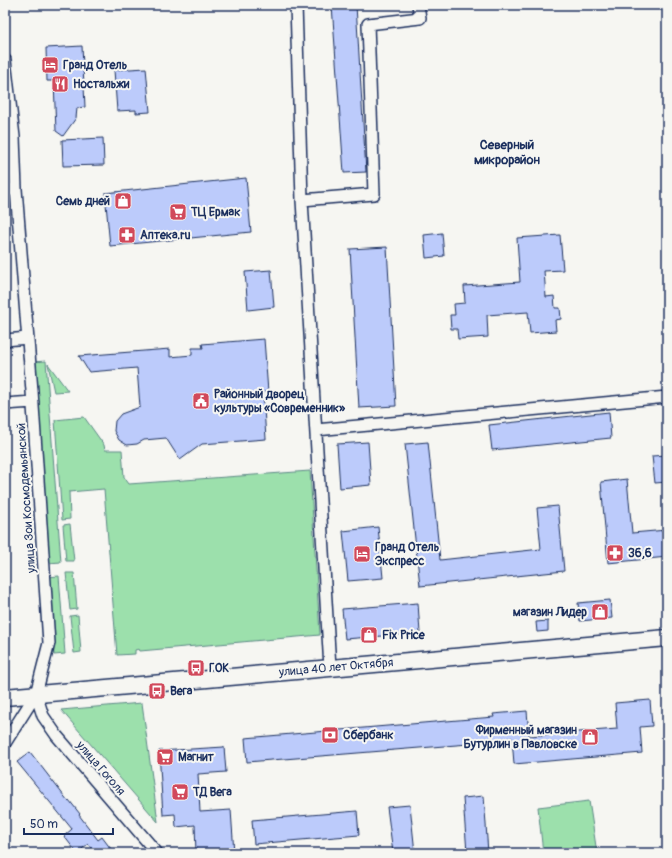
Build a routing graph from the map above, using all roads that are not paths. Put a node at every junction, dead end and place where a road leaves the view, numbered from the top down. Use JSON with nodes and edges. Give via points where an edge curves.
{"nodes":[{"id":1,"x":296,"y":5,"type":"edge"},
{"id":2,"x":418,"y":5,"type":"edge"},
{"id":3,"x":5,"y":60,"type":"edge"},
{"id":4,"x":10,"y":138,"type":"edge"},
{"id":5,"x":10,"y":189,"type":"edge"},
{"id":6,"x":302,"y":200,"type":"junction"},
{"id":7,"x":28,"y":338,"type":"junction"},
{"id":8,"x":5,"y":340,"type":"edge"},
{"id":9,"x":667,"y":397,"type":"edge"},
{"id":10,"x":33,"y":402,"type":"junction"},
{"id":11,"x":5,"y":404,"type":"edge"},
{"id":12,"x":316,"y":430,"type":"junction"},
{"id":13,"x":667,"y":638,"type":"edge"},
{"id":14,"x":330,"y":668,"type":"junction"},
{"id":15,"x":36,"y":694,"type":"junction"},
{"id":16,"x":5,"y":697,"type":"edge"},
{"id":17,"x":5,"y":743,"type":"edge"},
{"id":18,"x":157,"y":853,"type":"edge"}],
"edges":[{"from":1,"to":6,"type":"street"},
{"from":2,"to":6,"type":"street","via":[[420,18],[368,24],[374,194]]},
{"from":3,"to":4,"type":"street","name":"улица Зои Космодемьянской"},
{"from":4,"to":5,"type":"street","name":"улица Зои Космодемьянской"},
{"from":5,"to":7,"type":"street","name":"улица Зои Космодемьянской"},
{"from":6,"to":12,"type":"street"},
{"from":7,"to":8,"type":"street"},
{"from":7,"to":10,"type":"street","name":"улица Зои Космодемьянской"},
{"from":9,"to":12,"type":"street"},
{"from":10,"to":11,"type":"street"},
{"from":10,"to":15,"type":"street","name":"улица Зои Космодемьянской","via":[[49,643]]},
{"from":12,"to":14,"type":"street"},
{"from":13,"to":14,"type":"street","name":"улица 40 лет Октября"},
{"from":14,"to":15,"type":"street","name":"улица 40 лет Октября"},
{"from":15,"to":16,"type":"street","name":"улица 40 лет Октября"},
{"from":15,"to":17,"type":"street"},
{"from":15,"to":18,"type":"street","name":"улица Гоголя","via":[[43,716],[57,736]]}]}
